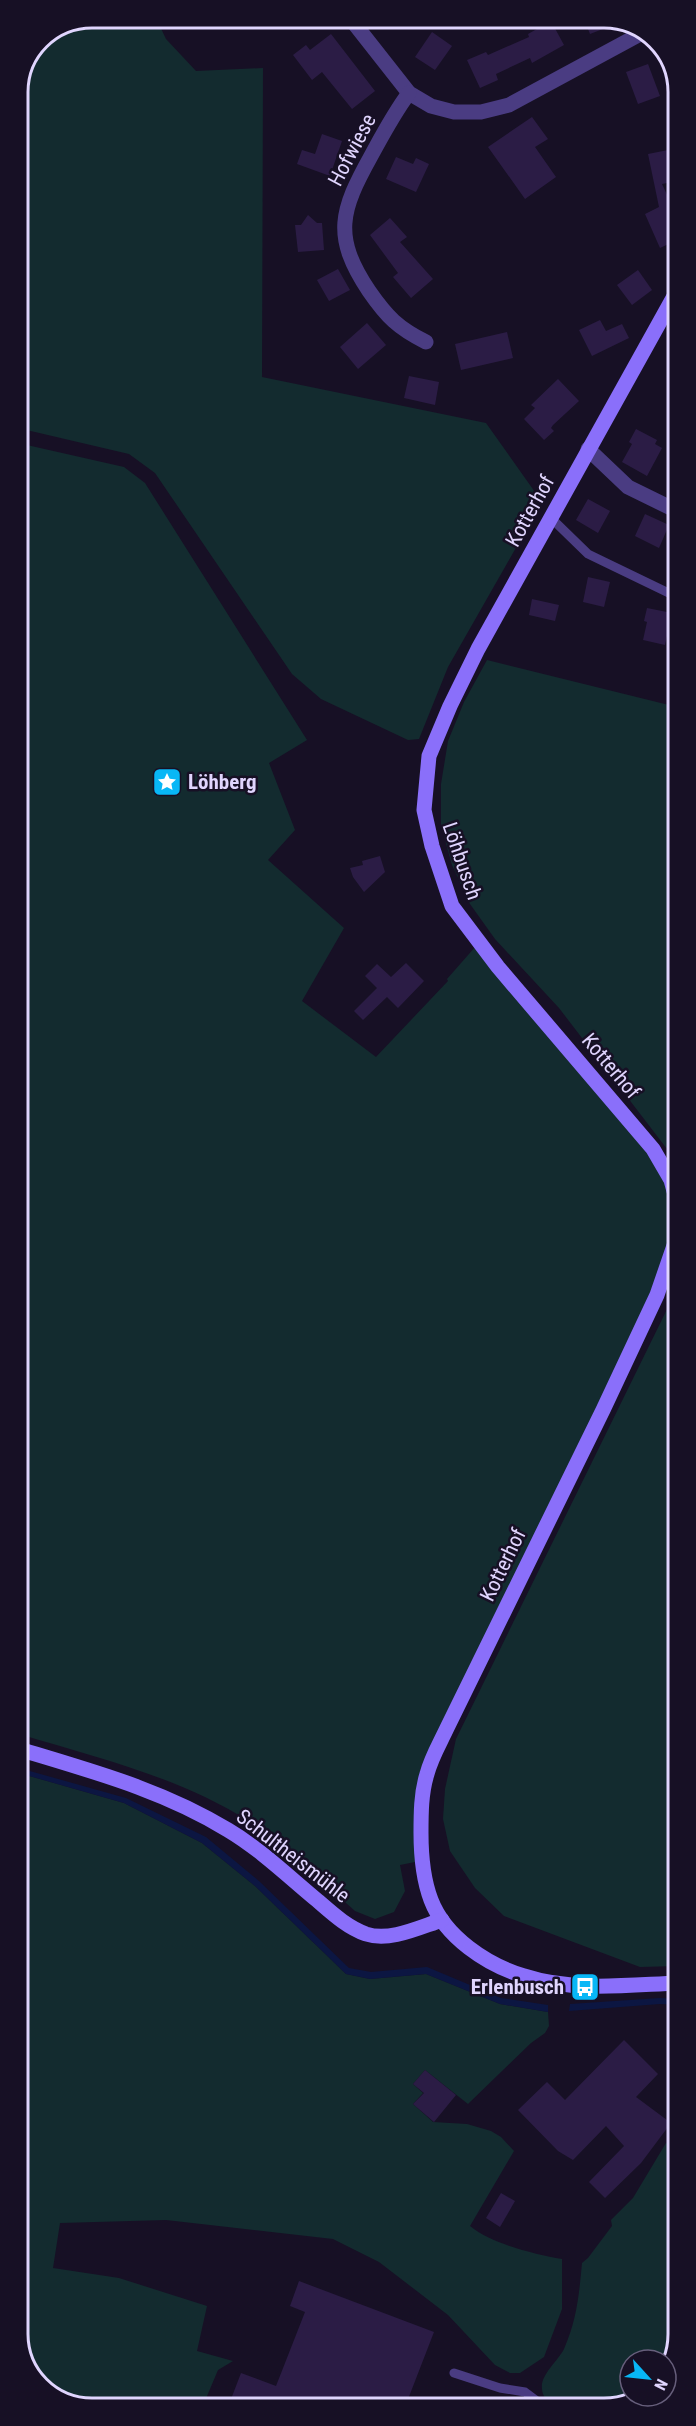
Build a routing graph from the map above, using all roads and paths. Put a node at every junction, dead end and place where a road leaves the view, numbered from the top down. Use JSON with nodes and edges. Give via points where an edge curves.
{"nodes":[{"id":1,"x":358,"y":29,"type":"edge"},
{"id":2,"x":635,"y":37,"type":"edge"},
{"id":3,"x":409,"y":93,"type":"junction"},
{"id":4,"x":668,"y":307,"type":"edge"},
{"id":5,"x":426,"y":342,"type":"dead end"},
{"id":6,"x":588,"y":449,"type":"junction"},
{"id":7,"x":668,"y":507,"type":"edge"},
{"id":8,"x":550,"y":516,"type":"junction"},
{"id":9,"x":668,"y":593,"type":"edge"},
{"id":10,"x":429,"y":756,"type":"joint"},
{"id":11,"x":498,"y":967,"type":"joint"},
{"id":12,"x":668,"y":1175,"type":"edge"},
{"id":13,"x":668,"y":1263,"type":"edge"},
{"id":14,"x":28,"y":1752,"type":"edge"},
{"id":15,"x":442,"y":1920,"type":"junction"},
{"id":16,"x":668,"y":1983,"type":"edge"},
{"id":17,"x":454,"y":2373,"type":"dead end"},
{"id":18,"x":532,"y":2398,"type":"edge"}],
"edges":[{"from":1,"to":3,"type":"street"},
{"from":2,"to":3,"type":"street","via":[[509,105],[481,112],[454,112],[430,106]]},
{"from":3,"to":5,"type":"street","name":"Hofwiese","via":[[354,186],[347,202],[345,236],[361,279],[380,308],[402,330]]},
{"from":4,"to":6,"type":"street","name":"Kotterhof"},
{"from":6,"to":7,"type":"street","via":[[628,487]]},
{"from":6,"to":8,"type":"street","name":"Kotterhof"},
{"from":8,"to":9,"type":"lane","via":[[588,554]]},
{"from":8,"to":10,"type":"street","name":"Kotterhof","via":[[473,658]]},
{"from":10,"to":11,"type":"street","name":"Löhbusch","via":[[424,810],[432,846],[452,906]]},
{"from":11,"to":12,"type":"street","name":"Kotterhof","via":[[653,1149]]},
{"from":13,"to":15,"type":"street","name":"Kotterhof","via":[[603,1410],[427,1774],[421,1810],[422,1861],[431,1900]]},
{"from":14,"to":15,"type":"street","name":"Schultheismühle","via":[[169,1798],[228,1830],[348,1926],[369,1935],[395,1935]]},
{"from":15,"to":16,"type":"street","via":[[482,1958],[524,1976],[585,1987]]},
{"from":17,"to":18,"type":"lane","via":[[525,2392]]}]}
